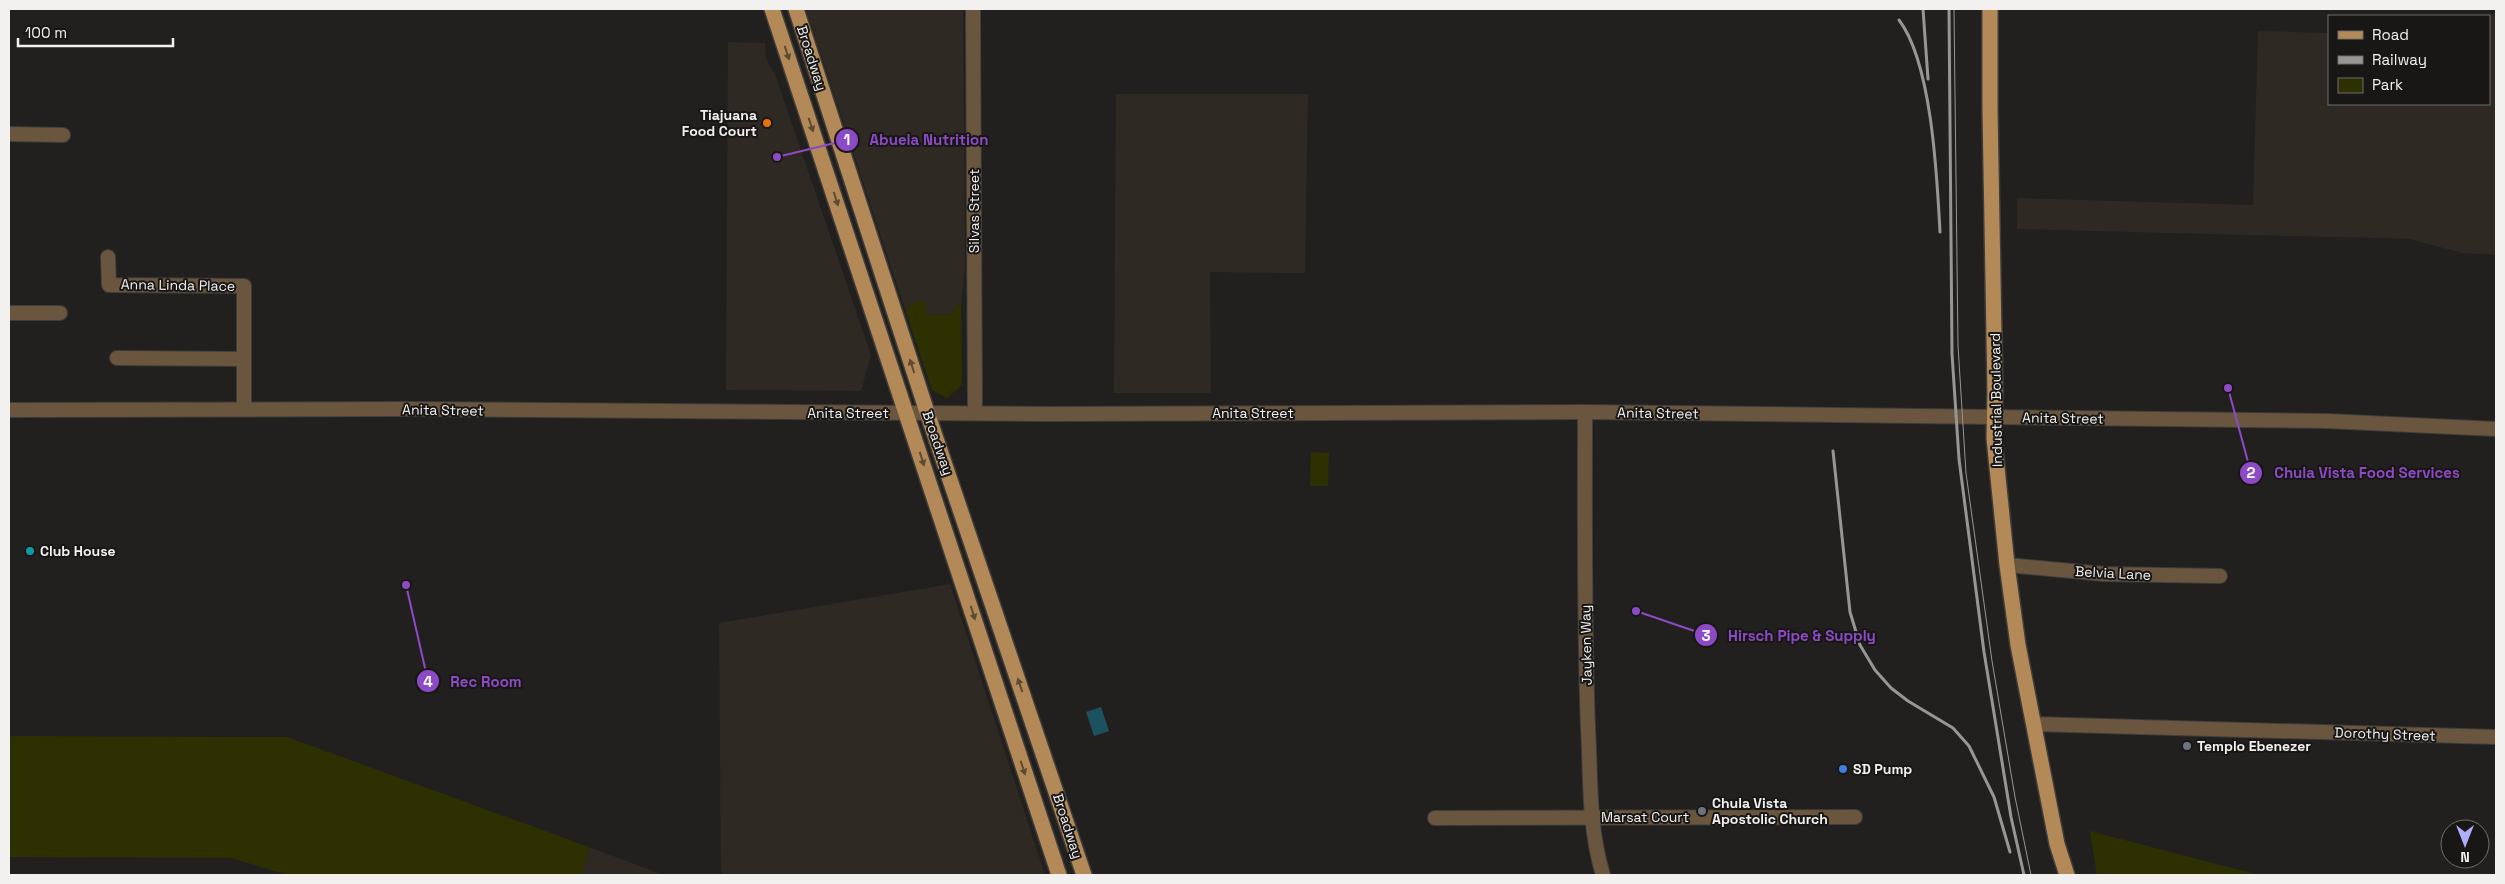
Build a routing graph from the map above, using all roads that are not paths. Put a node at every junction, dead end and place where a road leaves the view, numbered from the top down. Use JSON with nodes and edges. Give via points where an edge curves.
{"nodes":[{"id":1,"x":772,"y":9,"type":"edge"},
{"id":2,"x":796,"y":9,"type":"edge"},
{"id":3,"x":973,"y":9,"type":"edge"},
{"id":4,"x":1990,"y":9,"type":"edge"},
{"id":5,"x":9,"y":134,"type":"edge"},
{"id":6,"x":63,"y":135,"type":"dead end"},
{"id":7,"x":841,"y":148,"type":"junction"},
{"id":8,"x":820,"y":153,"type":"junction"},
{"id":9,"x":108,"y":257,"type":"dead end"},
{"id":10,"x":9,"y":313,"type":"edge"},
{"id":11,"x":60,"y":313,"type":"dead end"},
{"id":12,"x":117,"y":358,"type":"dead end"},
{"id":13,"x":244,"y":359,"type":"junction"},
{"id":14,"x":244,"y":409,"type":"junction"},
{"id":15,"x":9,"y":410,"type":"edge"},
{"id":16,"x":907,"y":412,"type":"junction"},
{"id":17,"x":927,"y":412,"type":"junction"},
{"id":18,"x":975,"y":412,"type":"junction"},
{"id":19,"x":1585,"y":412,"type":"junction"},
{"id":20,"x":1994,"y":418,"type":"junction"},
{"id":21,"x":2496,"y":429,"type":"edge"},
{"id":22,"x":2007,"y":565,"type":"junction"},
{"id":23,"x":2220,"y":576,"type":"dead end"},
{"id":24,"x":2033,"y":724,"type":"junction"},
{"id":25,"x":1036,"y":731,"type":"junction"},
{"id":26,"x":2496,"y":737,"type":"edge"},
{"id":27,"x":1014,"y":738,"type":"junction"},
{"id":28,"x":1590,"y":817,"type":"junction"},
{"id":29,"x":1854,"y":817,"type":"dead end"},
{"id":30,"x":1435,"y":818,"type":"dead end"},
{"id":31,"x":1059,"y":875,"type":"edge"},
{"id":32,"x":1084,"y":875,"type":"edge"},
{"id":33,"x":1603,"y":875,"type":"edge"},
{"id":34,"x":2067,"y":875,"type":"edge"}],
"edges":[{"from":1,"to":8,"type":"main road","name":"Broadway","one_way":true},
{"from":2,"to":7,"type":"main road","name":"Broadway"},
{"from":3,"to":18,"type":"street","name":"Silvas Street"},
{"from":4,"to":20,"type":"main road","name":"Industrial Boulevard"},
{"from":5,"to":6,"type":"street"},
{"from":7,"to":8,"type":"main road"},
{"from":17,"to":7,"type":"main road","name":"Broadway","one_way":true},
{"from":8,"to":16,"type":"main road","name":"Broadway","one_way":true},
{"from":9,"to":13,"type":"street","name":"Anna Linda Place","via":[[109,285],[244,286]]},
{"from":10,"to":11,"type":"street"},
{"from":12,"to":13,"type":"street"},
{"from":13,"to":14,"type":"street"},
{"from":14,"to":15,"type":"street","name":"Anita Street"},
{"from":14,"to":16,"type":"street","name":"Anita Street"},
{"from":16,"to":17,"type":"street","name":"Anita Street"},
{"from":16,"to":27,"type":"main road","name":"Broadway","one_way":true},
{"from":17,"to":18,"type":"street","name":"Anita Street"},
{"from":25,"to":17,"type":"main road","name":"Broadway","one_way":true},
{"from":18,"to":19,"type":"street","name":"Anita Street"},
{"from":19,"to":20,"type":"street","name":"Anita Street"},
{"from":19,"to":28,"type":"street","name":"Jayken Way","via":[[1585,650]]},
{"from":20,"to":21,"type":"street","name":"Anita Street","via":[[2327,421]]},
{"from":20,"to":22,"type":"main road","name":"Industrial Boulevard"},
{"from":22,"to":23,"type":"street","name":"Belvia Lane","via":[[2104,574]]},
{"from":22,"to":24,"type":"main road","name":"Industrial Boulevard"},
{"from":24,"to":26,"type":"street","name":"Dorothy Street"},
{"from":24,"to":34,"type":"main road","name":"Industrial Boulevard"},
{"from":25,"to":27,"type":"main road"},
{"from":25,"to":32,"type":"main road","name":"Broadway"},
{"from":27,"to":31,"type":"main road","name":"Broadway","one_way":true},
{"from":28,"to":29,"type":"street","name":"Marsat Court"},
{"from":28,"to":30,"type":"street","name":"Marsat Court"},
{"from":28,"to":33,"type":"street","name":"Jayken Way"}]}
